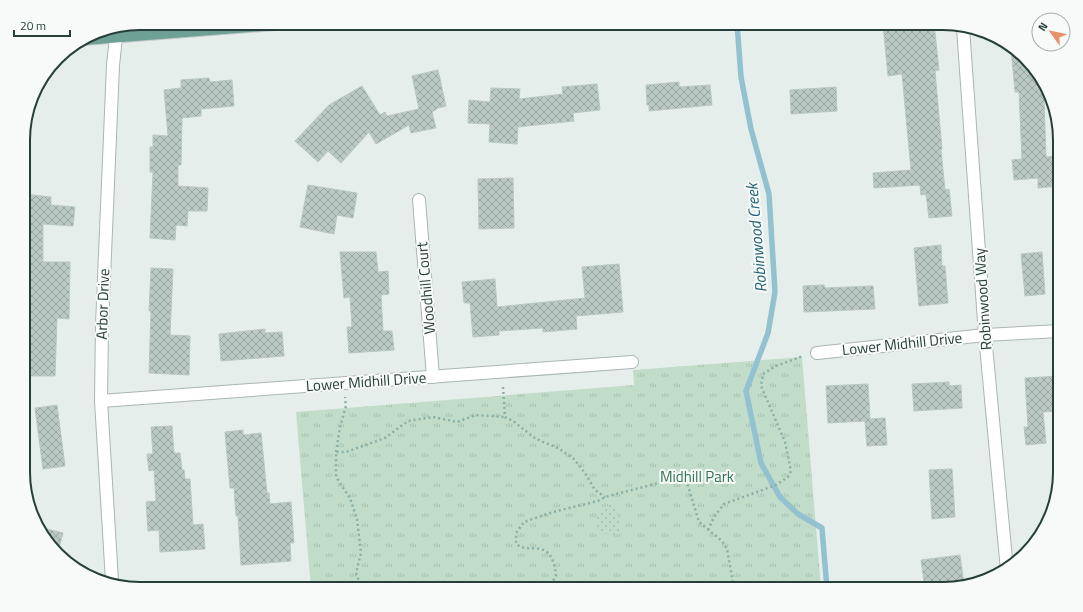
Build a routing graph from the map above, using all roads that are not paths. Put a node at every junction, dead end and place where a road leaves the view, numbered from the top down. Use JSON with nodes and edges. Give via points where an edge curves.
{"nodes":[{"id":1,"x":154,"y":30,"type":"edge"},
{"id":2,"x":123,"y":32,"type":"edge"},
{"id":3,"x":963,"y":32,"type":"edge"},
{"id":4,"x":116,"y":33,"type":"edge"},
{"id":5,"x":419,"y":200,"type":"dead end"},
{"id":6,"x":1053,"y":331,"type":"edge"},
{"id":7,"x":985,"y":335,"type":"junction"},
{"id":8,"x":811,"y":354,"type":"road end"},
{"id":9,"x":632,"y":362,"type":"dead end"},
{"id":10,"x":433,"y":377,"type":"junction"},
{"id":11,"x":101,"y":401,"type":"junction"},
{"id":12,"x":1006,"y":561,"type":"edge"},
{"id":13,"x":112,"y":578,"type":"edge"}],
"edges":[{"from":1,"to":2,"type":"main road"},
{"from":3,"to":7,"type":"street","name":"Robinwood Way"},
{"from":4,"to":11,"type":"street","name":"Arbor Drive"},
{"from":5,"to":10,"type":"street","name":"Woodhill Court"},
{"from":6,"to":7,"type":"street","name":"Lower Midhill Drive"},
{"from":7,"to":8,"type":"street","name":"Lower Midhill Drive"},
{"from":7,"to":12,"type":"street","name":"Robinwood Way"},
{"from":9,"to":10,"type":"street","name":"Lower Midhill Drive"},
{"from":10,"to":11,"type":"street","name":"Lower Midhill Drive"},
{"from":11,"to":13,"type":"street","name":"Arbor Drive"}]}
